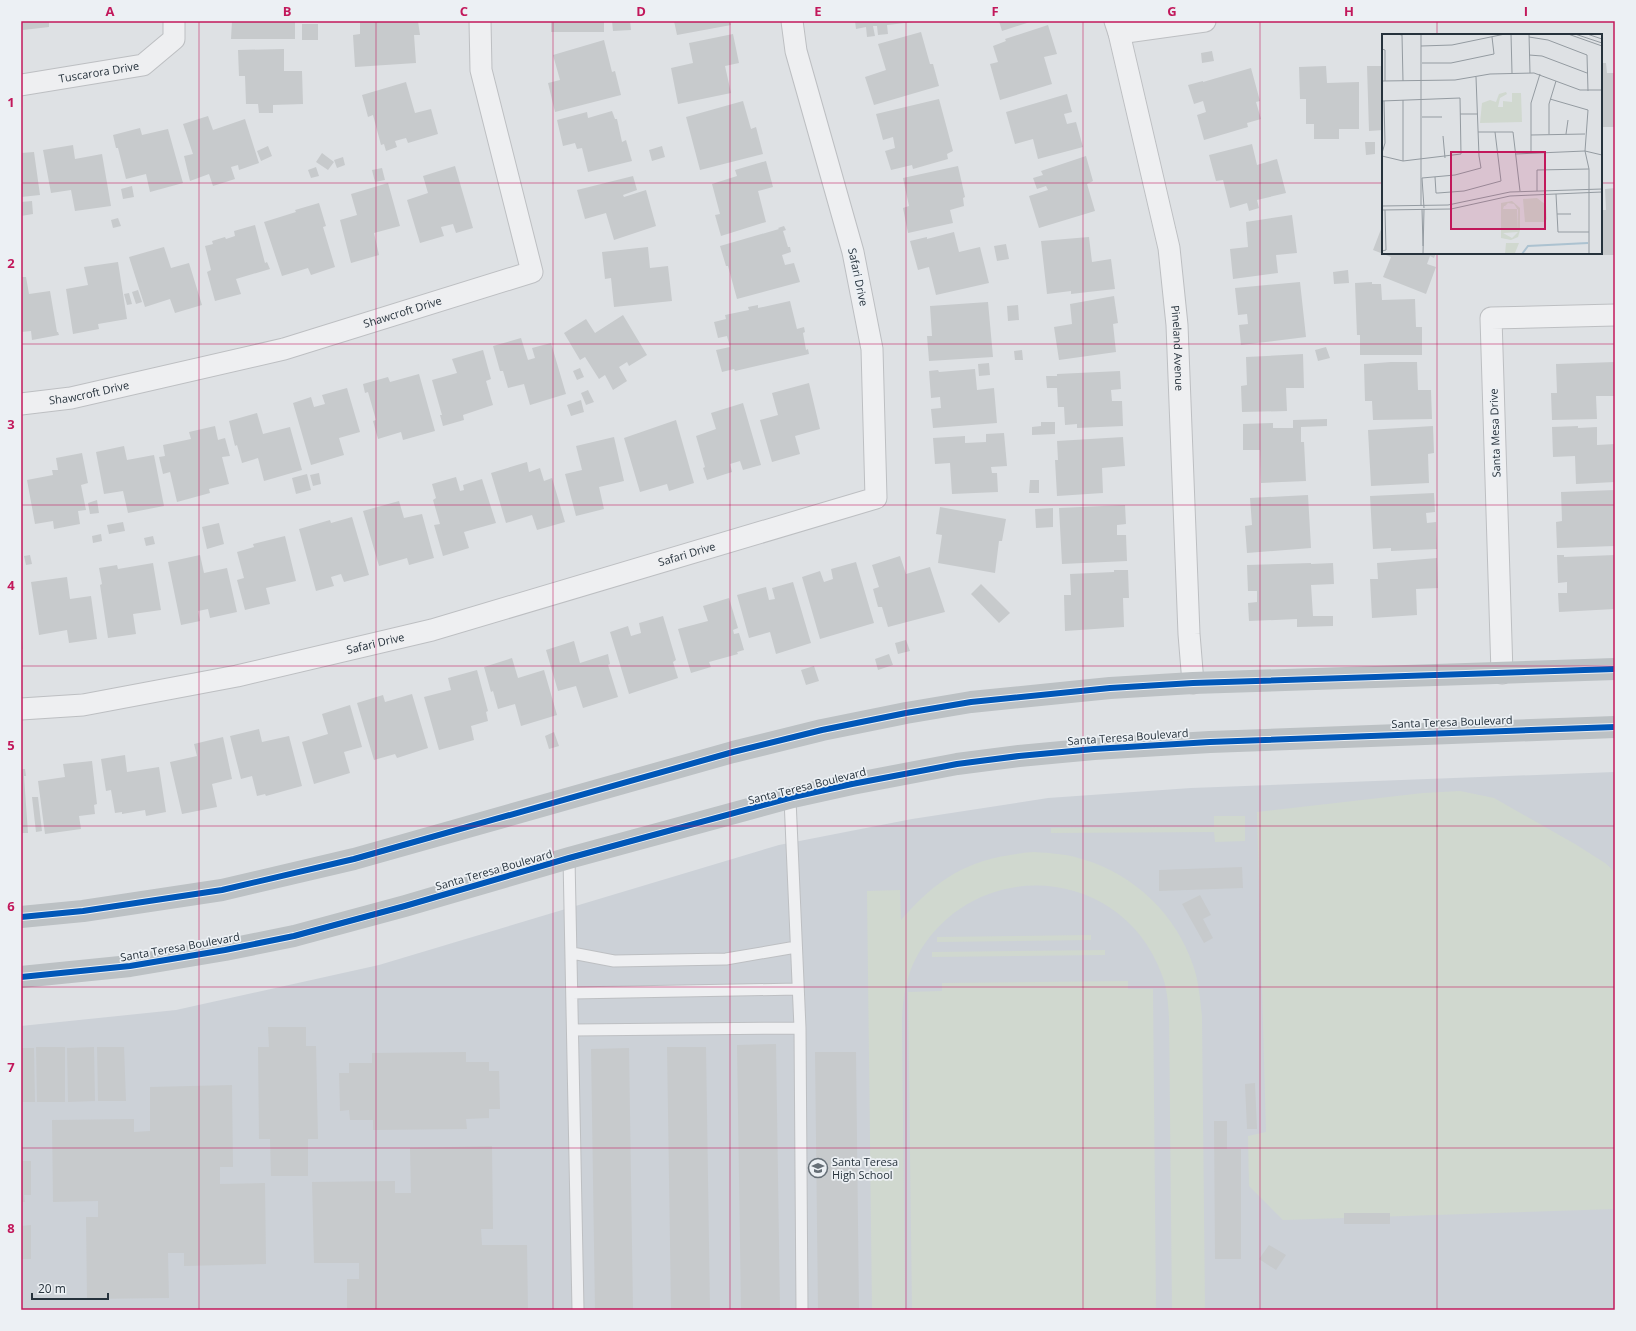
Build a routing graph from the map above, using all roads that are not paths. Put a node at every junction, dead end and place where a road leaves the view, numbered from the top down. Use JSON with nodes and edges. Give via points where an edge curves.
{"nodes":[{"id":1,"x":174,"y":21,"type":"edge"},
{"id":2,"x":480,"y":21,"type":"edge"},
{"id":3,"x":792,"y":21,"type":"edge"},
{"id":4,"x":1204,"y":21,"type":"edge"},
{"id":5,"x":1117,"y":27,"type":"edge"},
{"id":6,"x":21,"y":85,"type":"edge"},
{"id":7,"x":1615,"y":315,"type":"edge"},
{"id":8,"x":21,"y":404,"type":"edge"},
{"id":9,"x":1615,"y":669,"type":"edge"},
{"id":10,"x":1502,"y":673,"type":"junction"},
{"id":11,"x":1193,"y":683,"type":"junction"},
{"id":12,"x":21,"y":709,"type":"edge"},
{"id":13,"x":1615,"y":727,"type":"edge"},
{"id":14,"x":790,"y":799,"type":"junction"},
{"id":15,"x":569,"y":858,"type":"junction"},
{"id":16,"x":21,"y":917,"type":"edge"},
{"id":17,"x":796,"y":947,"type":"junction"},
{"id":18,"x":572,"y":953,"type":"junction"},
{"id":19,"x":21,"y":977,"type":"edge"},
{"id":20,"x":798,"y":989,"type":"junction"},
{"id":21,"x":572,"y":993,"type":"junction"},
{"id":22,"x":800,"y":1028,"type":"junction"},
{"id":23,"x":573,"y":1030,"type":"junction"},
{"id":24,"x":578,"y":1310,"type":"edge"},
{"id":25,"x":802,"y":1310,"type":"edge"}],
"edges":[{"from":1,"to":6,"type":"street","name":"Tuscarora Drive","via":[[174,39],[143,65]]},
{"from":2,"to":8,"type":"street","name":"Shawcroft Drive","via":[[481,70],[532,272],[284,349],[71,398]]},
{"from":3,"to":12,"type":"street","name":"Safari Drive","via":[[796,51],[853,252],[872,349],[876,498],[432,630],[237,676],[84,705]]},
{"from":4,"to":5,"type":"street"},
{"from":5,"to":11,"type":"street","name":"Pineland Avenue","via":[[1169,248],[1177,325],[1188,619]]},
{"from":7,"to":10,"type":"street","name":"Santa Mesa Drive","via":[[1491,318]]},
{"from":9,"to":10,"type":"main road"},
{"from":10,"to":11,"type":"main road"},
{"from":11,"to":16,"type":"main road","via":[[979,701],[830,728],[732,752],[354,859],[291,874],[222,890],[147,902]]},
{"from":13,"to":14,"type":"main road","name":"Santa Teresa Boulevard","via":[[1210,742],[1094,749],[958,764],[852,784]]},
{"from":14,"to":15,"type":"main road","name":"Santa Teresa Boulevard"},
{"from":14,"to":17,"type":"lane"},
{"from":15,"to":18,"type":"lane"},
{"from":15,"to":19,"type":"main road","name":"Santa Teresa Boulevard","via":[[294,936],[130,966]]},
{"from":17,"to":18,"type":"lane","via":[[726,959],[614,961]]},
{"from":17,"to":20,"type":"lane"},
{"from":18,"to":21,"type":"lane"},
{"from":20,"to":21,"type":"lane"},
{"from":20,"to":22,"type":"lane"},
{"from":21,"to":23,"type":"lane"},
{"from":22,"to":23,"type":"lane"},
{"from":22,"to":25,"type":"lane"},
{"from":23,"to":24,"type":"lane"}]}
